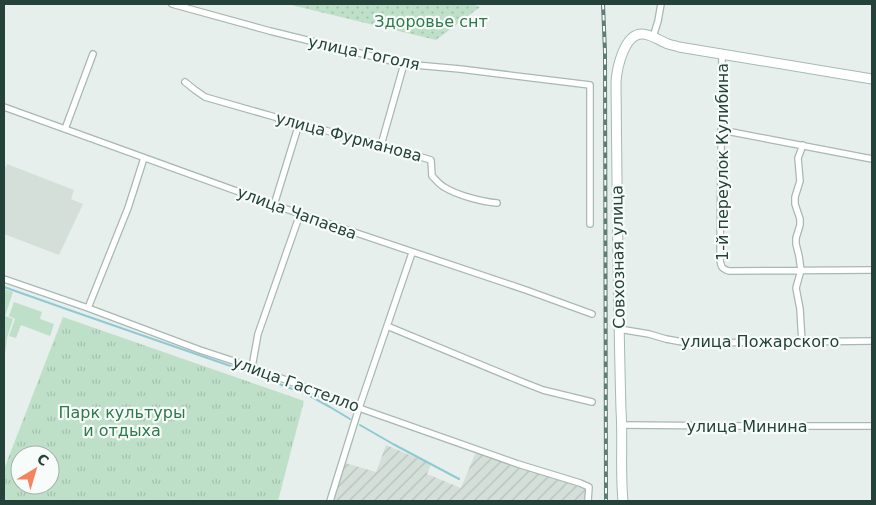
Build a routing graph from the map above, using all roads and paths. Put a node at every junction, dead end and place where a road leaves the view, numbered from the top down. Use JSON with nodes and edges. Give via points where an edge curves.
{"nodes":[{"id":1,"x":172,"y":4,"type":"edge"},
{"id":2,"x":661,"y":4,"type":"edge"},
{"id":3,"x":653,"y":37,"type":"junction"},
{"id":4,"x":93,"y":54,"type":"dead end"},
{"id":5,"x":722,"y":54,"type":"junction"},
{"id":6,"x":404,"y":64,"type":"junction"},
{"id":7,"x":872,"y":79,"type":"edge"},
{"id":8,"x":185,"y":82,"type":"dead end"},
{"id":9,"x":4,"y":107,"type":"edge"},
{"id":10,"x":298,"y":126,"type":"junction"},
{"id":11,"x":65,"y":130,"type":"junction"},
{"id":12,"x":721,"y":130,"type":"junction"},
{"id":13,"x":381,"y":145,"type":"junction"},
{"id":14,"x":803,"y":145,"type":"junction"},
{"id":15,"x":144,"y":158,"type":"junction"},
{"id":16,"x":872,"y":159,"type":"edge"},
{"id":17,"x":498,"y":203,"type":"dead end"},
{"id":18,"x":274,"y":204,"type":"junction"},
{"id":19,"x":300,"y":214,"type":"junction"},
{"id":20,"x":590,"y":224,"type":"dead end"},
{"id":21,"x":412,"y":253,"type":"junction"},
{"id":22,"x":801,"y":270,"type":"junction"},
{"id":23,"x":872,"y":270,"type":"edge"},
{"id":24,"x":4,"y":279,"type":"edge"},
{"id":25,"x":88,"y":308,"type":"junction"},
{"id":26,"x":592,"y":314,"type":"dead end"},
{"id":27,"x":386,"y":326,"type":"junction"},
{"id":28,"x":619,"y":329,"type":"junction"},
{"id":29,"x":872,"y":341,"type":"edge"},
{"id":30,"x":802,"y":342,"type":"junction"},
{"id":31,"x":252,"y":367,"type":"junction"},
{"id":32,"x":592,"y":402,"type":"dead end"},
{"id":33,"x":359,"y":408,"type":"junction"},
{"id":34,"x":622,"y":425,"type":"junction"},
{"id":35,"x":872,"y":426,"type":"edge"},
{"id":36,"x":330,"y":501,"type":"edge"},
{"id":37,"x":588,"y":501,"type":"edge"},
{"id":38,"x":623,"y":501,"type":"edge"}],
"edges":[{"from":1,"to":6,"type":"street","name":"улица Гоголя"},
{"from":2,"to":3,"type":"street"},
{"from":3,"to":5,"type":"street","name":"1-й переулок Кулибина","via":[[669,44]]},
{"from":3,"to":28,"type":"street","name":"Совхозная улица","via":[[644,34],[634,37],[623,53],[617,73]]},
{"from":4,"to":11,"type":"street"},
{"from":5,"to":7,"type":"street","name":"1-й переулок Кулибина"},
{"from":5,"to":12,"type":"street","name":"1-й переулок Кулибина"},
{"from":6,"to":13,"type":"street"},
{"from":6,"to":20,"type":"street","name":"улица Гоголя","via":[[590,85]]},
{"from":8,"to":10,"type":"street","name":"улица Фурманова","via":[[205,97]]},
{"from":9,"to":11,"type":"street","name":"улица Чапаева"},
{"from":10,"to":13,"type":"street","name":"улица Фурманова"},
{"from":10,"to":18,"type":"street"},
{"from":11,"to":15,"type":"street","name":"улица Чапаева"},
{"from":12,"to":14,"type":"street"},
{"from":12,"to":22,"type":"street","name":"1-й переулок Кулибина","via":[[722,268],[729,271]]},
{"from":13,"to":17,"type":"street","name":"улица Фурманова","via":[[431,160],[432,176],[452,191]]},
{"from":14,"to":16,"type":"street"},
{"from":14,"to":22,"type":"street","via":[[798,158],[800,181],[795,204],[800,219],[796,244]]},
{"from":15,"to":18,"type":"street","name":"улица Чапаева"},
{"from":15,"to":25,"type":"street"},
{"from":18,"to":19,"type":"street","name":"улица Чапаева"},
{"from":19,"to":21,"type":"street","name":"улица Чапаева"},
{"from":19,"to":31,"type":"street","via":[[258,334]]},
{"from":21,"to":26,"type":"street","name":"улица Чапаева"},
{"from":21,"to":27,"type":"street"},
{"from":22,"to":23,"type":"street"},
{"from":22,"to":30,"type":"street","via":[[796,288]]},
{"from":24,"to":25,"type":"street","name":"улица Гастелло"},
{"from":25,"to":31,"type":"street","name":"улица Гастелло"},
{"from":27,"to":32,"type":"street","via":[[543,390]]},
{"from":27,"to":33,"type":"street"},
{"from":28,"to":30,"type":"street","name":"улица Пожарского","via":[[688,343]]},
{"from":28,"to":34,"type":"street","name":"Совхозная улица"},
{"from":29,"to":30,"type":"street","name":"улица Пожарского"},
{"from":31,"to":33,"type":"street","name":"улица Гастелло"},
{"from":33,"to":36,"type":"street"},
{"from":33,"to":37,"type":"street","name":"улица Гастелло","via":[[589,487]]},
{"from":34,"to":35,"type":"street","name":"улица Минина"},
{"from":34,"to":38,"type":"street","name":"Совхозная улица"}]}
